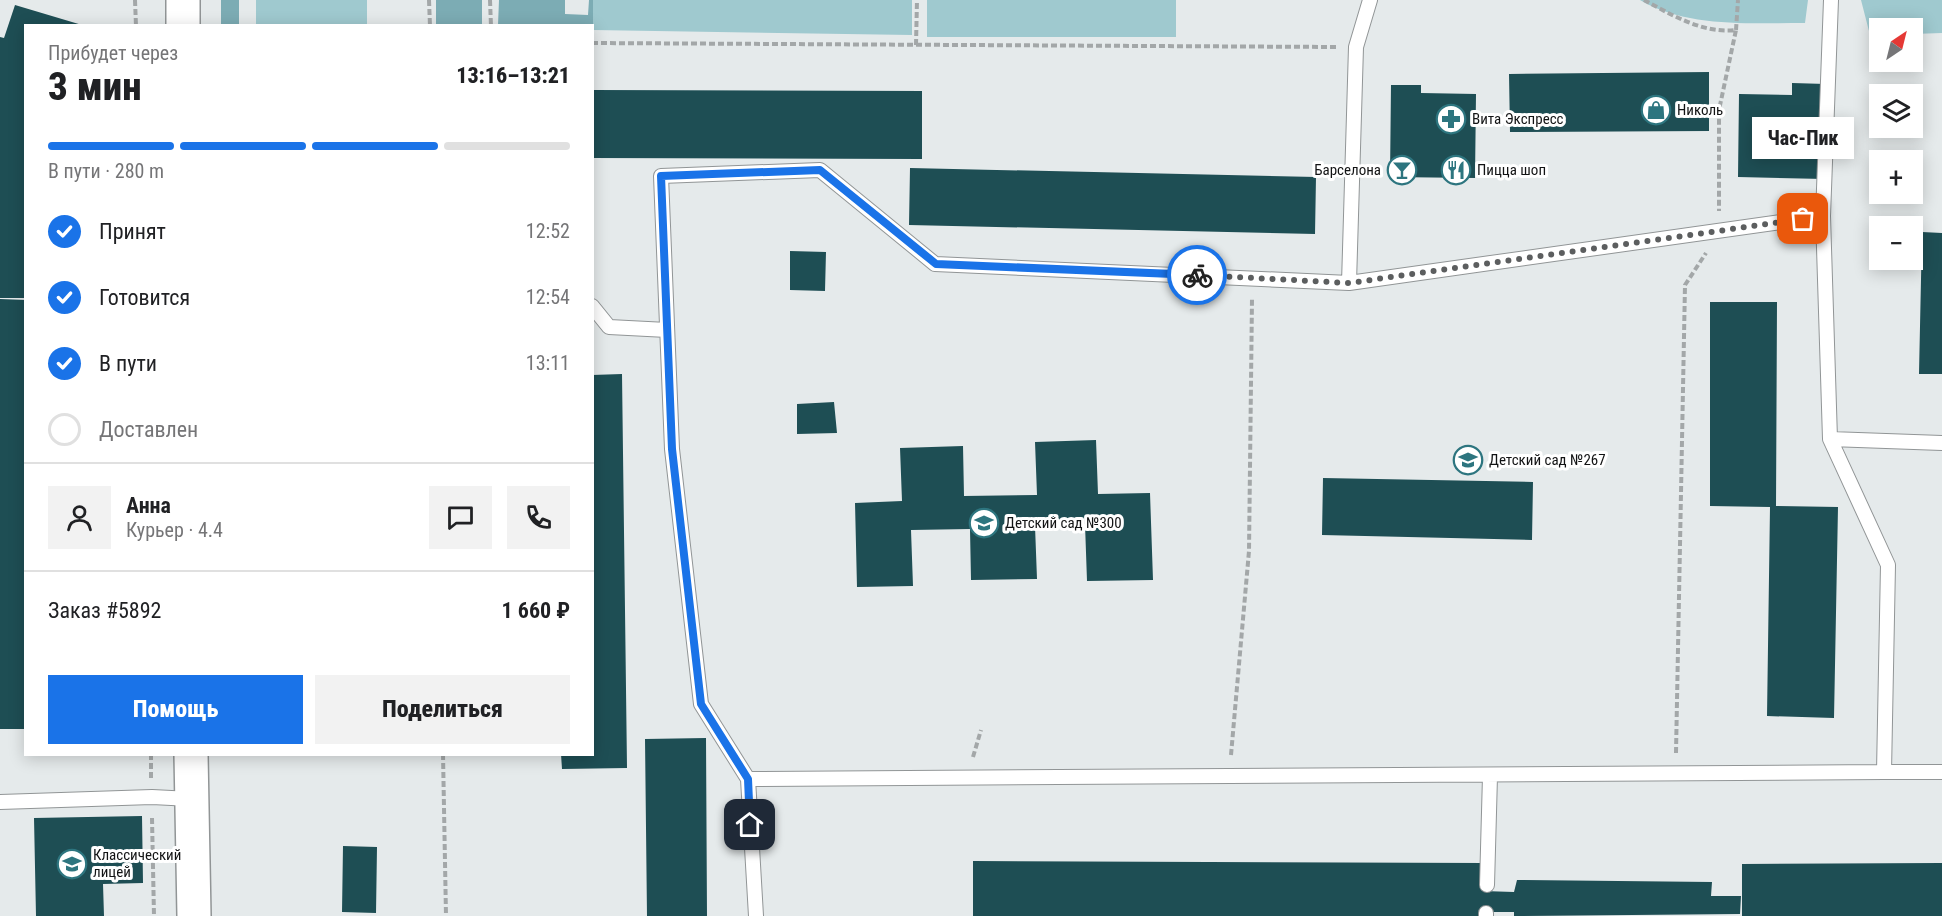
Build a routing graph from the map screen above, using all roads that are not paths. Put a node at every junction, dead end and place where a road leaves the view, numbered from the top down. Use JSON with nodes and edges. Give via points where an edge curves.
{"nodes":[{"id":1,"x":183,"y":0,"type":"edge"},
{"id":2,"x":1370,"y":0,"type":"edge"},
{"id":3,"x":1831,"y":0,"type":"edge"},
{"id":4,"x":183,"y":24,"type":"edge"},
{"id":5,"x":1823,"y":216,"type":"junction"},
{"id":6,"x":1349,"y":283,"type":"junction"},
{"id":7,"x":594,"y":308,"type":"edge"},
{"id":8,"x":667,"y":330,"type":"junction"},
{"id":9,"x":1830,"y":439,"type":"junction"},
{"id":10,"x":1942,"y":443,"type":"edge"},
{"id":11,"x":191,"y":756,"type":"edge"},
{"id":12,"x":1884,"y":772,"type":"junction"},
{"id":13,"x":1942,"y":772,"type":"edge"},
{"id":14,"x":1490,"y":776,"type":"junction"},
{"id":15,"x":748,"y":779,"type":"junction"},
{"id":16,"x":191,"y":800,"type":"junction"},
{"id":17,"x":0,"y":802,"type":"edge"},
{"id":18,"x":1487,"y":885,"type":"dead end"},
{"id":19,"x":194,"y":916,"type":"edge"},
{"id":20,"x":756,"y":916,"type":"edge"}],
"edges":[{"from":1,"to":4,"type":"street"},
{"from":2,"to":6,"type":"lane","via":[[1356,47]]},
{"from":3,"to":5,"type":"lane"},
{"from":5,"to":6,"type":"lane"},
{"from":5,"to":9,"type":"lane"},
{"from":6,"to":8,"type":"lane","via":[[936,264],[820,170],[661,176]]},
{"from":7,"to":8,"type":"lane","via":[[609,327]]},
{"from":8,"to":15,"type":"lane","via":[[672,449],[701,704]]},
{"from":9,"to":10,"type":"lane"},
{"from":9,"to":12,"type":"lane","via":[[1888,565]]},
{"from":11,"to":16,"type":"street"},
{"from":12,"to":13,"type":"lane"},
{"from":12,"to":14,"type":"lane"},
{"from":14,"to":15,"type":"lane"},
{"from":14,"to":18,"type":"lane"},
{"from":15,"to":20,"type":"lane"},
{"from":16,"to":17,"type":"lane","via":[[152,797]]},
{"from":16,"to":19,"type":"street"}]}
